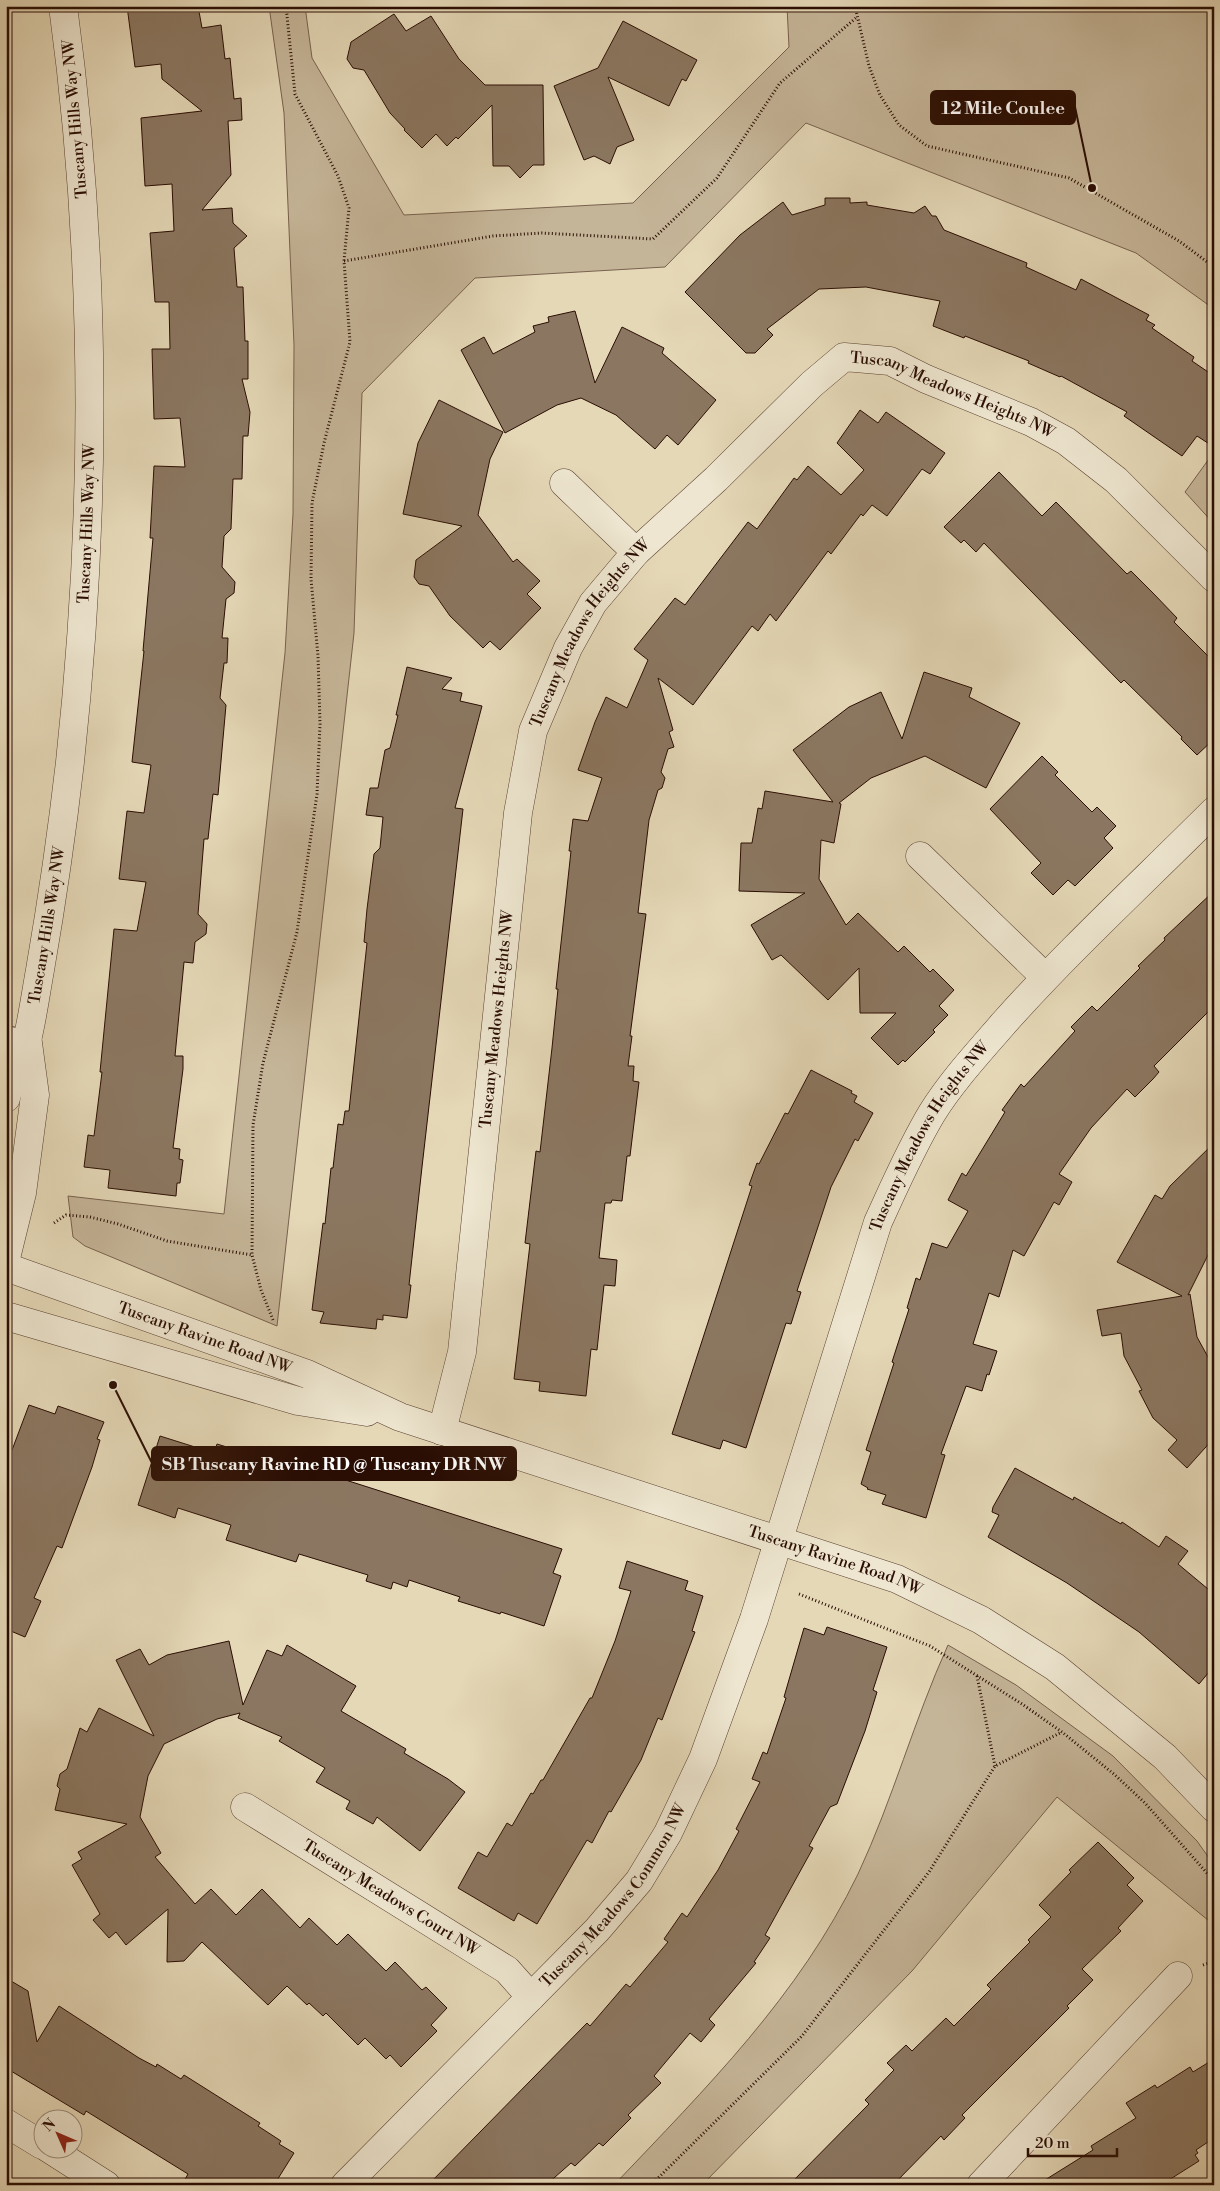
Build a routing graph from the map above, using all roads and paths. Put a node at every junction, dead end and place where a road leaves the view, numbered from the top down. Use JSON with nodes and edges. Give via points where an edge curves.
{"nodes":[{"id":1,"x":63,"y":6,"type":"edge"},
{"id":2,"x":286,"y":6,"type":"edge"},
{"id":3,"x":855,"y":6,"type":"edge"},
{"id":4,"x":857,"y":17,"type":"junction"},
{"id":5,"x":344,"y":261,"type":"junction"},
{"id":6,"x":1214,"y":267,"type":"edge"},
{"id":7,"x":564,"y":483,"type":"dead end"},
{"id":8,"x":636,"y":552,"type":"junction"},
{"id":9,"x":1214,"y":578,"type":"edge"},
{"id":10,"x":1214,"y":811,"type":"edge"},
{"id":11,"x":920,"y":856,"type":"dead end"},
{"id":12,"x":1045,"y":977,"type":"junction"},
{"id":13,"x":17,"y":1036,"type":"edge"},
{"id":14,"x":6,"y":1098,"type":"edge"},
{"id":15,"x":54,"y":1223,"type":"dead end"},
{"id":16,"x":252,"y":1255,"type":"junction"},
{"id":17,"x":6,"y":1258,"type":"edge"},
{"id":18,"x":6,"y":1267,"type":"edge"},
{"id":19,"x":6,"y":1316,"type":"edge"},
{"id":20,"x":274,"y":1320,"type":"dead end"},
{"id":21,"x":400,"y":1417,"type":"junction"},
{"id":22,"x":442,"y":1431,"type":"junction"},
{"id":23,"x":778,"y":1540,"type":"junction"},
{"id":24,"x":799,"y":1594,"type":"dead end"},
{"id":25,"x":976,"y":1676,"type":"junction"},
{"id":26,"x":1062,"y":1732,"type":"junction"},
{"id":27,"x":995,"y":1766,"type":"junction"},
{"id":28,"x":245,"y":1807,"type":"dead end"},
{"id":29,"x":1214,"y":1808,"type":"edge"},
{"id":30,"x":1214,"y":1881,"type":"edge"},
{"id":31,"x":1178,"y":1976,"type":"dead end"},
{"id":32,"x":531,"y":1997,"type":"junction"},
{"id":33,"x":6,"y":2123,"type":"edge"},
{"id":34,"x":32,"y":2139,"type":"edge"},
{"id":35,"x":64,"y":2158,"type":"edge"},
{"id":36,"x":989,"y":2182,"type":"edge"},
{"id":37,"x":106,"y":2185,"type":"edge"},
{"id":38,"x":346,"y":2185,"type":"edge"},
{"id":39,"x":651,"y":2185,"type":"edge"}],
"edges":[{"from":1,"to":13,"type":"street","name":"Tuscany Hills Way NW","via":[[86,248],[89,353],[85,583],[77,698],[48,925]]},
{"from":2,"to":5,"type":"path","via":[[295,94],[338,176],[349,208]]},
{"from":3,"to":4,"type":"path"},
{"from":4,"to":5,"type":"path","via":[[780,84],[717,178],[653,239],[542,233],[493,236]]},
{"from":4,"to":6,"type":"path","via":[[880,96],[899,125],[927,146],[1068,178],[1179,241]]},
{"from":5,"to":16,"type":"path","via":[[350,342],[312,503],[311,579],[320,724],[317,794],[297,932],[263,1063],[253,1125]]},
{"from":7,"to":8,"type":"street"},
{"from":8,"to":9,"type":"street","name":"Tuscany Meadows Heights NW","via":[[812,384],[844,358],[890,361],[1031,422],[1066,441],[1116,480]]},
{"from":8,"to":22,"type":"street","name":"Tuscany Meadows Heights NW","via":[[592,603],[568,648],[533,731],[518,813],[462,1352]]},
{"from":10,"to":12,"type":"street","name":"Tuscany Meadows Heights NW"},
{"from":11,"to":12,"type":"street"},
{"from":12,"to":23,"type":"street","name":"Tuscany Meadows Heights NW","via":[[968,1064],[933,1112],[906,1161],[878,1222]]},
{"from":13,"to":14,"type":"street","name":"Tuscany Hills Way NW"},
{"from":13,"to":17,"type":"street","name":"Tuscany Hills Way NW","via":[[34,1095],[22,1193]]},
{"from":15,"to":16,"type":"path","via":[[66,1215],[90,1217],[167,1241]]},
{"from":16,"to":20,"type":"path","via":[[261,1290]]},
{"from":18,"to":21,"type":"street","name":"Tuscany Ravine Road NW","via":[[307,1374]]},
{"from":19,"to":21,"type":"street","name":"Tuscany Ravine Road NW","via":[[298,1401]]},
{"from":21,"to":22,"type":"street","name":"Tuscany Ravine Road NW"},
{"from":22,"to":23,"type":"street","name":"Tuscany Ravine Road NW"},
{"from":23,"to":29,"type":"street","name":"Tuscany Ravine Road NW","via":[[897,1579],[981,1620],[1055,1667],[1138,1733]]},
{"from":23,"to":32,"type":"street","name":"Tuscany Meadows Common NW","via":[[754,1619],[703,1759],[668,1833],[639,1881]]},
{"from":24,"to":25,"type":"path","via":[[930,1646]]},
{"from":25,"to":26,"type":"path"},
{"from":25,"to":27,"type":"path"},
{"from":26,"to":27,"type":"path"},
{"from":26,"to":30,"type":"path","via":[[1145,1803]]},
{"from":27,"to":39,"type":"path","via":[[929,1872],[802,2036]]},
{"from":28,"to":32,"type":"street","name":"Tuscany Meadows Court NW","via":[[507,1970]]},
{"from":31,"to":36,"type":"street"},
{"from":32,"to":38,"type":"street","name":"Tuscany Meadows Common NW"},
{"from":33,"to":34,"type":"street"},
{"from":35,"to":37,"type":"street"}]}
